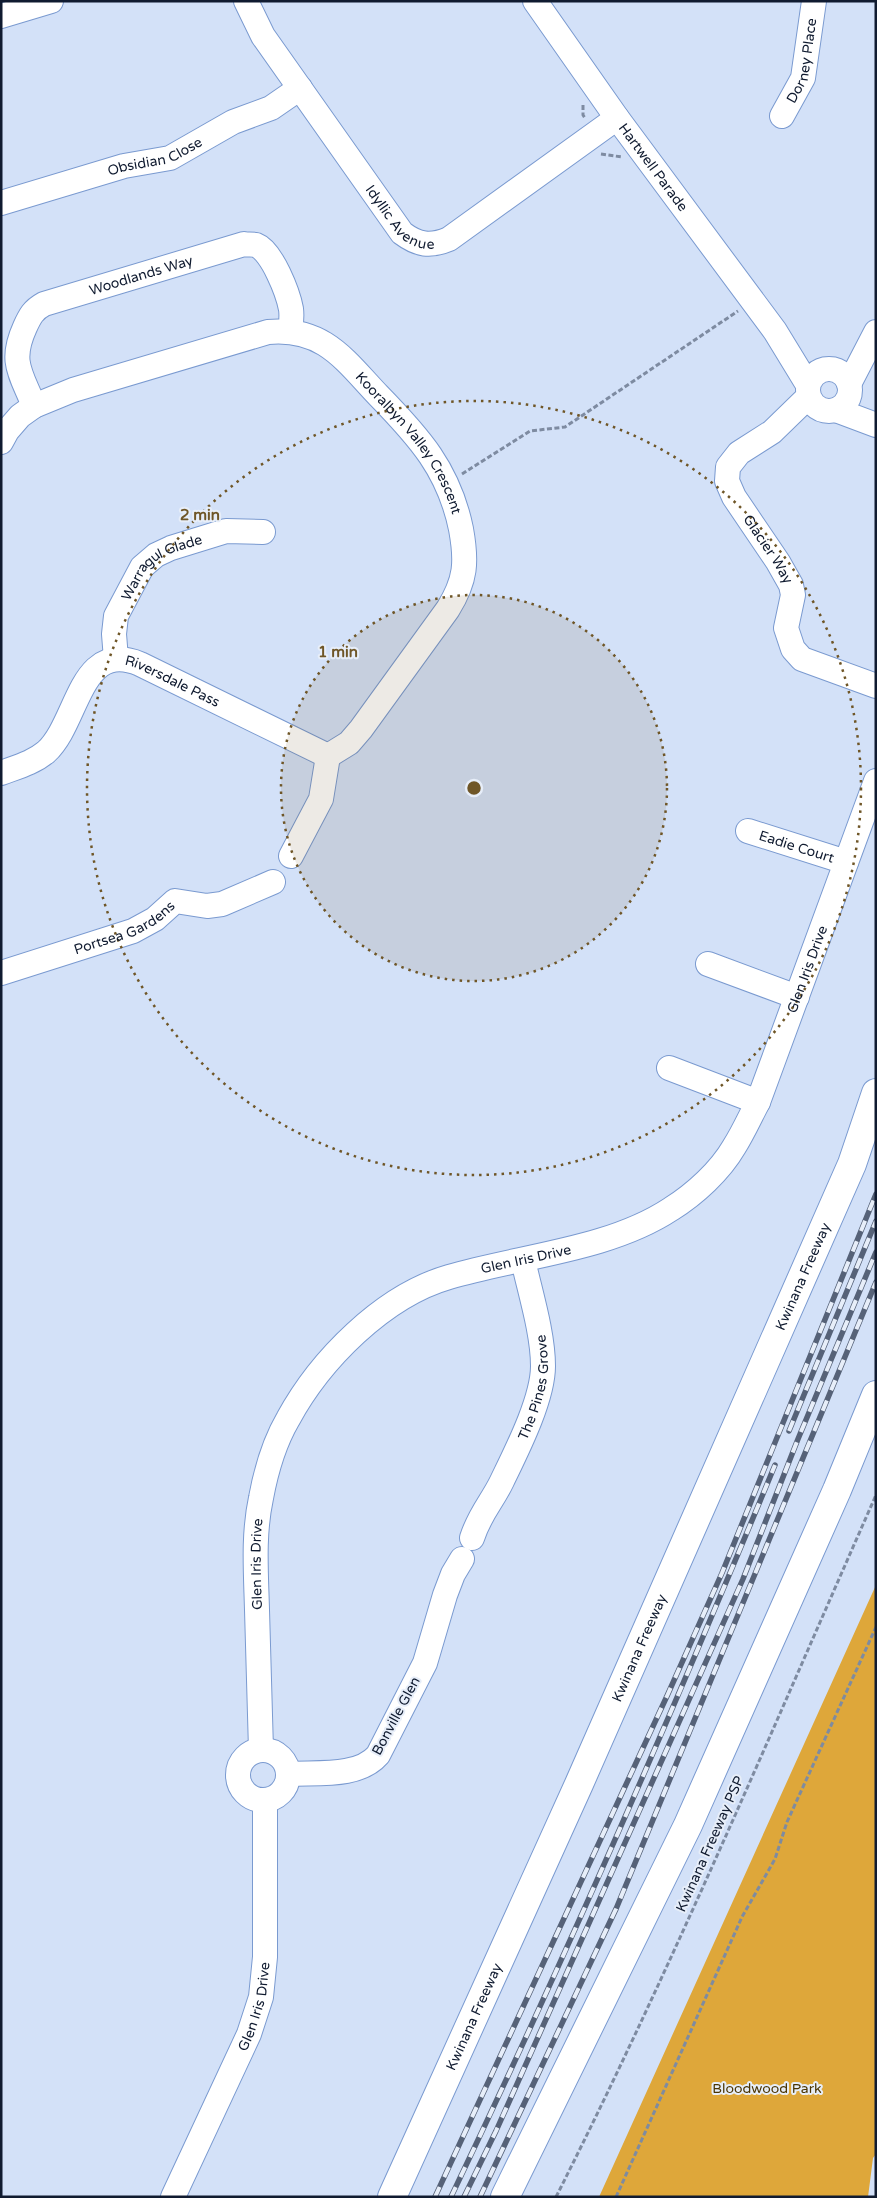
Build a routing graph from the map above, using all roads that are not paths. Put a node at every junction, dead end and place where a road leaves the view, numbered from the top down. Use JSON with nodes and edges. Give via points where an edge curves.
{"nodes":[{"id":1,"x":51,"y":1,"type":"edge"},
{"id":2,"x":246,"y":1,"type":"edge"},
{"id":3,"x":535,"y":1,"type":"edge"},
{"id":4,"x":814,"y":1,"type":"edge"},
{"id":5,"x":1,"y":16,"type":"edge"},
{"id":6,"x":300,"y":88,"type":"junction"},
{"id":7,"x":782,"y":116,"type":"dead end"},
{"id":8,"x":617,"y":118,"type":"junction"},
{"id":9,"x":1,"y":203,"type":"edge"},
{"id":10,"x":290,"y":332,"type":"junction"},
{"id":11,"x":876,"y":332,"type":"edge"},
{"id":12,"x":828,"y":391,"type":"junction"},
{"id":13,"x":34,"y":406,"type":"junction"},
{"id":14,"x":876,"y":424,"type":"edge"},
{"id":15,"x":1,"y":442,"type":"edge"},
{"id":16,"x":263,"y":532,"type":"dead end"},
{"id":17,"x":116,"y":659,"type":"junction"},
{"id":18,"x":876,"y":686,"type":"edge"},
{"id":19,"x":328,"y":756,"type":"junction"},
{"id":20,"x":1,"y":773,"type":"edge"},
{"id":21,"x":876,"y":780,"type":"edge"},
{"id":22,"x":748,"y":831,"type":"dead end"},
{"id":23,"x":291,"y":856,"type":"dead end"},
{"id":24,"x":846,"y":862,"type":"junction"},
{"id":25,"x":274,"y":882,"type":"dead end"},
{"id":26,"x":708,"y":964,"type":"dead end"},
{"id":27,"x":1,"y":973,"type":"edge"},
{"id":28,"x":797,"y":996,"type":"junction"},
{"id":29,"x":669,"y":1068,"type":"dead end"},
{"id":30,"x":876,"y":1093,"type":"edge"},
{"id":31,"x":758,"y":1102,"type":"junction"},
{"id":32,"x":523,"y":1260,"type":"junction"},
{"id":33,"x":876,"y":1395,"type":"edge"},
{"id":34,"x":472,"y":1538,"type":"dead end"},
{"id":35,"x":462,"y":1559,"type":"dead end"},
{"id":36,"x":261,"y":1750,"type":"junction"},
{"id":37,"x":288,"y":1774,"type":"junction"},
{"id":38,"x":264,"y":1800,"type":"junction"},
{"id":39,"x":173,"y":2197,"type":"edge"},
{"id":40,"x":392,"y":2197,"type":"edge"},
{"id":41,"x":505,"y":2197,"type":"edge"}],
"edges":[{"from":1,"to":5,"type":"street"},
{"from":2,"to":6,"type":"street","name":"Idyllic Avenue","via":[[263,36]]},
{"from":3,"to":8,"type":"street","name":"Hartwell Parade"},
{"from":4,"to":7,"type":"street","name":"Dorney Place","via":[[803,78]]},
{"from":6,"to":8,"type":"street","name":"Idyllic Avenue","via":[[402,233],[424,245],[449,239]]},
{"from":6,"to":9,"type":"street","name":"Obsidian Close","via":[[271,108],[233,122],[170,158],[124,166]]},
{"from":8,"to":12,"type":"street","name":"Hartwell Parade","via":[[775,331]]},
{"from":10,"to":13,"type":"street","name":"Kooralbyn Valley Crescent","via":[[268,332],[73,390]]},
{"from":10,"to":13,"type":"street","name":"Woodlands Way","via":[[292,310],[270,258],[256,245],[244,244],[36,308],[16,352],[17,363]]},
{"from":10,"to":19,"type":"street","name":"Kooralbyn Valley Crescent","via":[[328,345],[431,454],[456,505],[465,554],[464,576],[458,593],[361,729],[349,743]]},
{"from":11,"to":12,"type":"street","name":"Glacier Way","via":[[851,357]]},
{"from":12,"to":14,"type":"street"},
{"from":12,"to":18,"type":"street","name":"Glacier Way","via":[[739,453],[726,474],[729,488],[791,585],[793,595],[786,628],[793,649],[808,661]]},
{"from":13,"to":15,"type":"street","name":"Kooralbyn Valley Crescent","via":[[20,416]]},
{"from":16,"to":17,"type":"street","name":"Warragul Glade","via":[[226,531],[171,548],[142,567],[116,616]]},
{"from":17,"to":19,"type":"street","name":"Riversdale Pass","via":[[140,664]]},
{"from":17,"to":20,"type":"street","name":"Riversdale Pass","via":[[92,670],[59,735],[47,751],[34,761]]},
{"from":19,"to":23,"type":"street","via":[[321,799]]},
{"from":21,"to":24,"type":"street","name":"Glen Iris Drive"},
{"from":22,"to":24,"type":"street","name":"Eadie Court"},
{"from":24,"to":28,"type":"street","name":"Glen Iris Drive"},
{"from":25,"to":27,"type":"street","name":"Portsea Gardens","via":[[222,904],[207,906],[176,902],[133,931]]},
{"from":26,"to":28,"type":"street"},
{"from":28,"to":31,"type":"street","name":"Glen Iris Drive"},
{"from":29,"to":31,"type":"street"},
{"from":30,"to":40,"type":"highway","name":"Kwinana Freeway","via":[[852,1164],[579,1784]]},
{"from":31,"to":32,"type":"street","name":"Glen Iris Drive","via":[[734,1148],[696,1191],[670,1210],[620,1234]]},
{"from":32,"to":34,"type":"street","name":"The Pines Grove","via":[[542,1351],[541,1383],[532,1413],[502,1482],[478,1518]]},
{"from":32,"to":36,"type":"street","name":"Glen Iris Drive","via":[[447,1277],[387,1307],[338,1350],[308,1384],[286,1421],[271,1458],[255,1534]]},
{"from":33,"to":41,"type":"highway","via":[[688,1825]]},
{"from":35,"to":37,"type":"street","name":"Bonville Glen","via":[[452,1574],[425,1663],[374,1760],[347,1770]]},
{"from":36,"to":37,"type":"street","via":[[279,1756]]},
{"from":36,"to":38,"type":"street","via":[[243,1758],[237,1777],[246,1794]]},
{"from":37,"to":38,"type":"street","via":[[282,1792]]},
{"from":38,"to":39,"type":"street","name":"Glen Iris Drive","via":[[265,1957],[261,1997],[249,2034]]}]}
